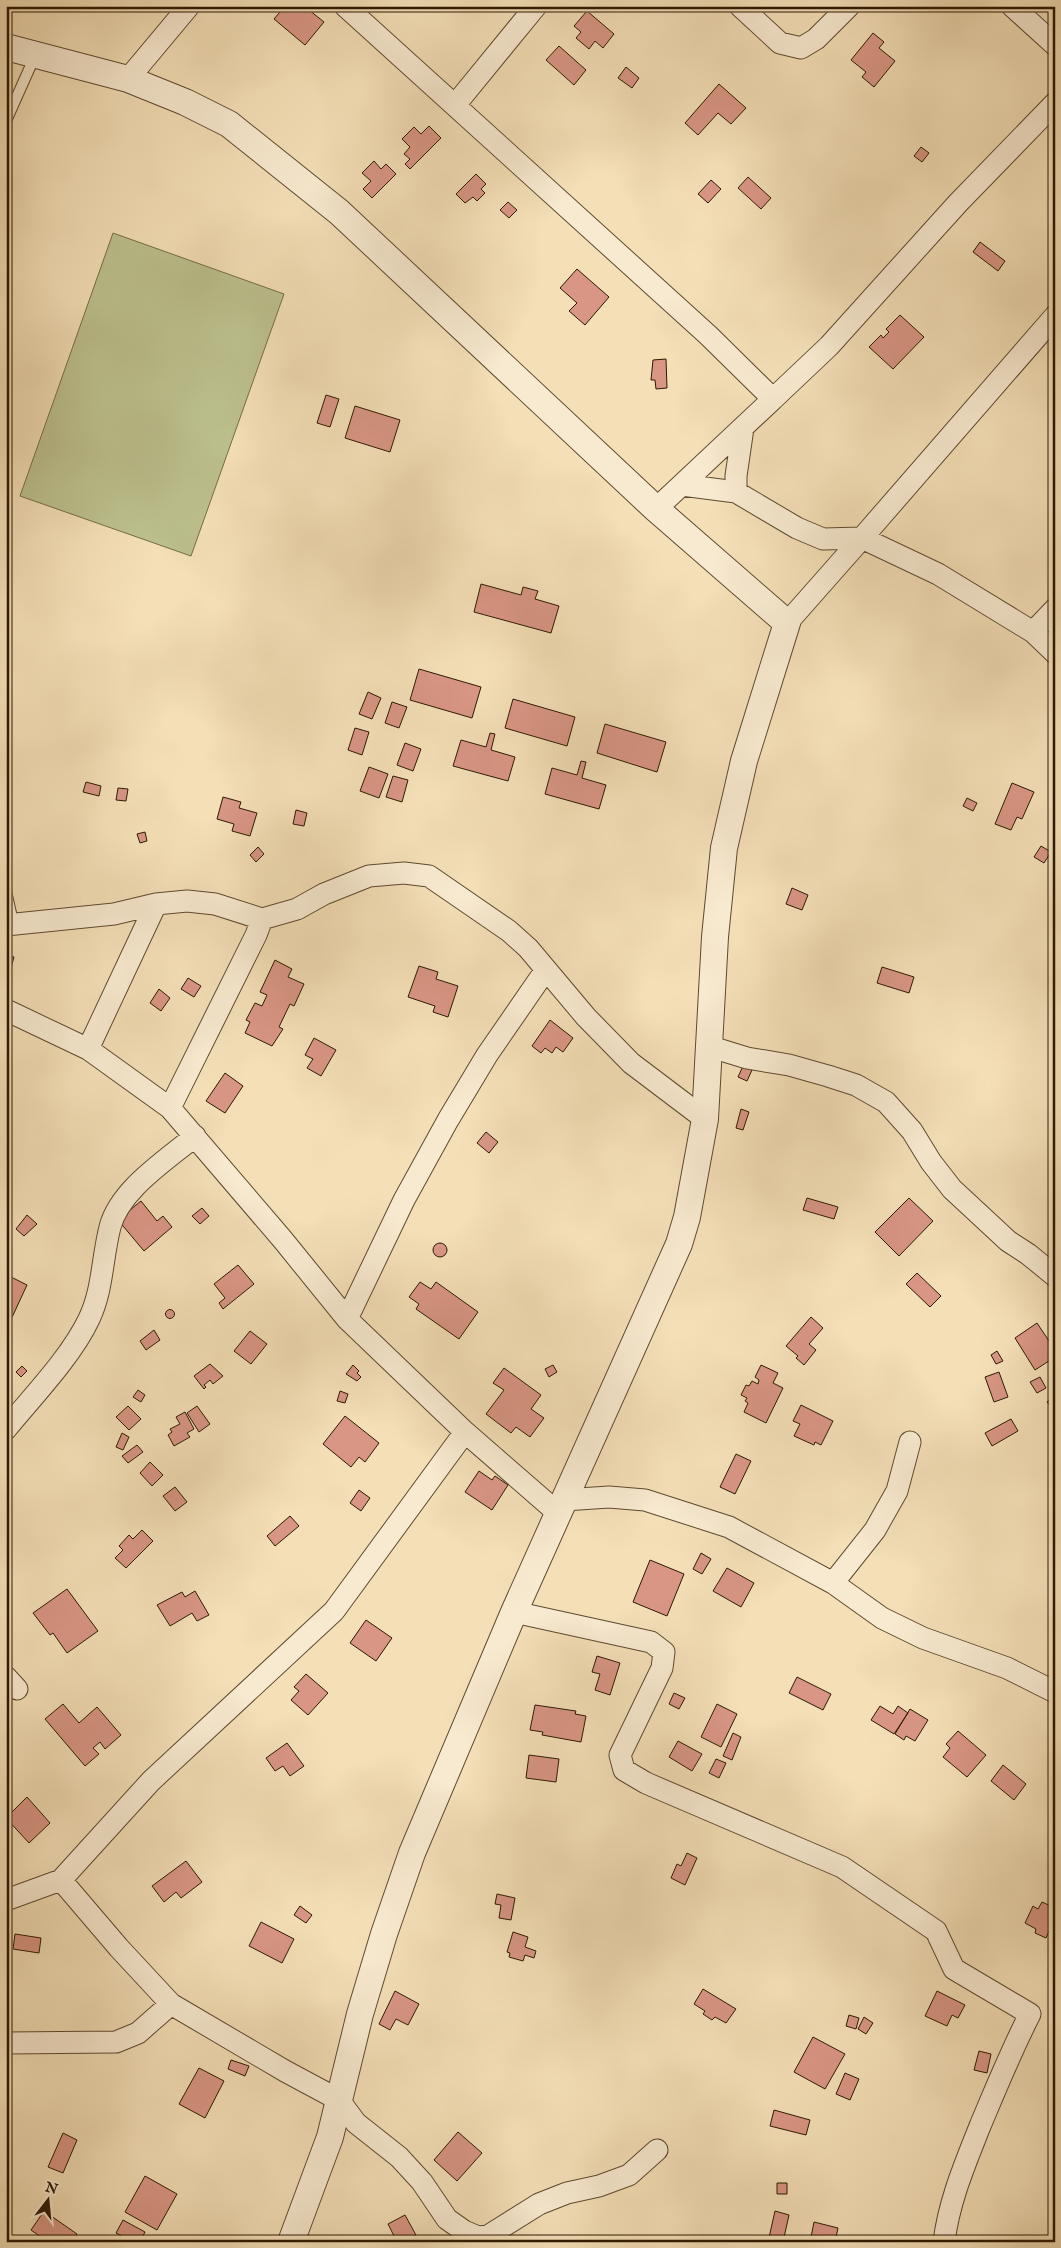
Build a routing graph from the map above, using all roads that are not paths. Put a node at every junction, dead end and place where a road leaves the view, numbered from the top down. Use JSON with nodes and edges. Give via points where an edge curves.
{"nodes":[{"id":1,"x":189,"y":6,"type":"edge"},
{"id":2,"x":345,"y":6,"type":"edge"},
{"id":3,"x":536,"y":6,"type":"edge"},
{"id":4,"x":740,"y":6,"type":"edge"},
{"id":5,"x":849,"y":6,"type":"edge"},
{"id":6,"x":1012,"y":6,"type":"edge"},
{"id":7,"x":1055,"y":45,"type":"edge"},
{"id":8,"x":6,"y":47,"type":"edge"},
{"id":9,"x":36,"y":56,"type":"junction"},
{"id":10,"x":128,"y":79,"type":"junction"},
{"id":11,"x":1055,"y":103,"type":"edge"},
{"id":12,"x":455,"y":105,"type":"junction"},
{"id":13,"x":6,"y":121,"type":"edge"},
{"id":14,"x":1055,"y":316,"type":"edge"},
{"id":15,"x":773,"y":400,"type":"junction"},
{"id":16,"x":743,"y":428,"type":"junction"},
{"id":17,"x":682,"y":486,"type":"junction"},
{"id":18,"x":736,"y":492,"type":"junction"},
{"id":19,"x":656,"y":510,"type":"junction"},
{"id":20,"x":862,"y":538,"type":"junction"},
{"id":21,"x":1055,"y":609,"type":"edge"},
{"id":22,"x":787,"y":623,"type":"junction"},
{"id":23,"x":1034,"y":632,"type":"junction"},
{"id":24,"x":1055,"y":653,"type":"edge"},
{"id":25,"x":6,"y":891,"type":"edge"},
{"id":26,"x":156,"y":904,"type":"junction"},
{"id":27,"x":262,"y":919,"type":"junction"},
{"id":28,"x":10,"y":926,"type":"edge"},
{"id":29,"x":545,"y":971,"type":"junction"},
{"id":30,"x":6,"y":1010,"type":"edge"},
{"id":31,"x":708,"y":1046,"type":"junction"},
{"id":32,"x":88,"y":1050,"type":"junction"},
{"id":33,"x":170,"y":1108,"type":"junction"},
{"id":34,"x":705,"y":1119,"type":"junction"},
{"id":35,"x":196,"y":1136,"type":"junction"},
{"id":36,"x":1055,"y":1276,"type":"edge"},
{"id":37,"x":347,"y":1319,"type":"junction"},
{"id":38,"x":6,"y":1429,"type":"edge"},
{"id":39,"x":465,"y":1432,"type":"junction"},
{"id":40,"x":910,"y":1442,"type":"dead end"},
{"id":41,"x":561,"y":1506,"type":"junction"},
{"id":42,"x":832,"y":1582,"type":"junction"},
{"id":43,"x":514,"y":1612,"type":"junction"},
{"id":44,"x":1055,"y":1692,"type":"edge"},
{"id":45,"x":61,"y":1880,"type":"junction"},
{"id":46,"x":6,"y":1900,"type":"edge"},
{"id":47,"x":171,"y":2004,"type":"junction"},
{"id":48,"x":6,"y":2042,"type":"edge"},
{"id":49,"x":338,"y":2100,"type":"junction"},
{"id":50,"x":657,"y":2150,"type":"dead end"},
{"id":51,"x":291,"y":2242,"type":"edge"},
{"id":52,"x":944,"y":2242,"type":"edge"}],
"edges":[{"from":1,"to":10,"type":"street"},
{"from":2,"to":12,"type":"street"},
{"from":3,"to":12,"type":"street"},
{"from":4,"to":5,"type":"street","via":[[780,43],[802,48],[816,39]]},
{"from":6,"to":7,"type":"street"},
{"from":8,"to":9,"type":"street"},
{"from":9,"to":10,"type":"street"},
{"from":9,"to":13,"type":"lane"},
{"from":10,"to":19,"type":"street","via":[[229,124],[339,212]]},
{"from":11,"to":15,"type":"street","via":[[958,203],[829,346]]},
{"from":12,"to":15,"type":"street","via":[[701,328]]},
{"from":14,"to":20,"type":"street"},
{"from":15,"to":16,"type":"street"},
{"from":16,"to":17,"type":"street"},
{"from":16,"to":18,"type":"street"},
{"from":17,"to":18,"type":"street"},
{"from":17,"to":19,"type":"street"},
{"from":18,"to":20,"type":"street","via":[[797,528],[823,539]]},
{"from":19,"to":22,"type":"street"},
{"from":20,"to":22,"type":"street"},
{"from":20,"to":23,"type":"street","via":[[938,574]]},
{"from":21,"to":23,"type":"street"},
{"from":22,"to":31,"type":"street","via":[[744,761],[724,848]]},
{"from":23,"to":24,"type":"street"},
{"from":25,"to":28,"type":"lane"},
{"from":26,"to":27,"type":"street","via":[[187,901],[215,904]]},
{"from":26,"to":28,"type":"street","via":[[114,914]]},
{"from":26,"to":32,"type":"street"},
{"from":27,"to":29,"type":"street","via":[[369,876],[404,873],[429,876],[509,931],[528,948]]},
{"from":27,"to":33,"type":"street"},
{"from":29,"to":34,"type":"street","via":[[631,1063]]},
{"from":29,"to":37,"type":"street","via":[[487,1055],[448,1120],[404,1200]]},
{"from":30,"to":32,"type":"street"},
{"from":31,"to":34,"type":"street"},
{"from":31,"to":36,"type":"street","via":[[837,1079],[856,1085],[886,1102],[912,1131],[952,1189],[1008,1241]]},
{"from":32,"to":33,"type":"street"},
{"from":33,"to":35,"type":"street"},
{"from":34,"to":41,"type":"street","via":[[679,1244]]},
{"from":35,"to":37,"type":"street"},
{"from":35,"to":38,"type":"street","via":[[129,1192],[117,1209],[110,1226],[98,1299],[88,1322],[76,1343]]},
{"from":37,"to":39,"type":"street"},
{"from":39,"to":41,"type":"street"},
{"from":39,"to":45,"type":"street","via":[[334,1611],[151,1781]]},
{"from":40,"to":42,"type":"street","via":[[893,1499],[875,1530]]},
{"from":41,"to":42,"type":"street","via":[[608,1497],[636,1499],[680,1510],[729,1526]]},
{"from":41,"to":43,"type":"street"},
{"from":42,"to":44,"type":"street","via":[[882,1618],[914,1634],[1007,1668]]},
{"from":43,"to":49,"type":"street","via":[[412,1853],[384,1934]]},
{"from":43,"to":52,"type":"street","via":[[651,1642],[664,1652],[662,1668],[620,1755],[624,1770],[646,1783],[842,1867],[936,1930],[954,1969],[1030,2014],[1010,2053],[958,2180],[947,2217]]},
{"from":45,"to":46,"type":"street"},
{"from":45,"to":47,"type":"street"},
{"from":47,"to":48,"type":"street","via":[[138,2033],[116,2042]]},
{"from":47,"to":49,"type":"street"},
{"from":49,"to":50,"type":"street","via":[[356,2123],[398,2157],[422,2182],[447,2219],[478,2237],[488,2236],[539,2204],[629,2175]]},
{"from":49,"to":51,"type":"street","via":[[320,2168]]}]}
